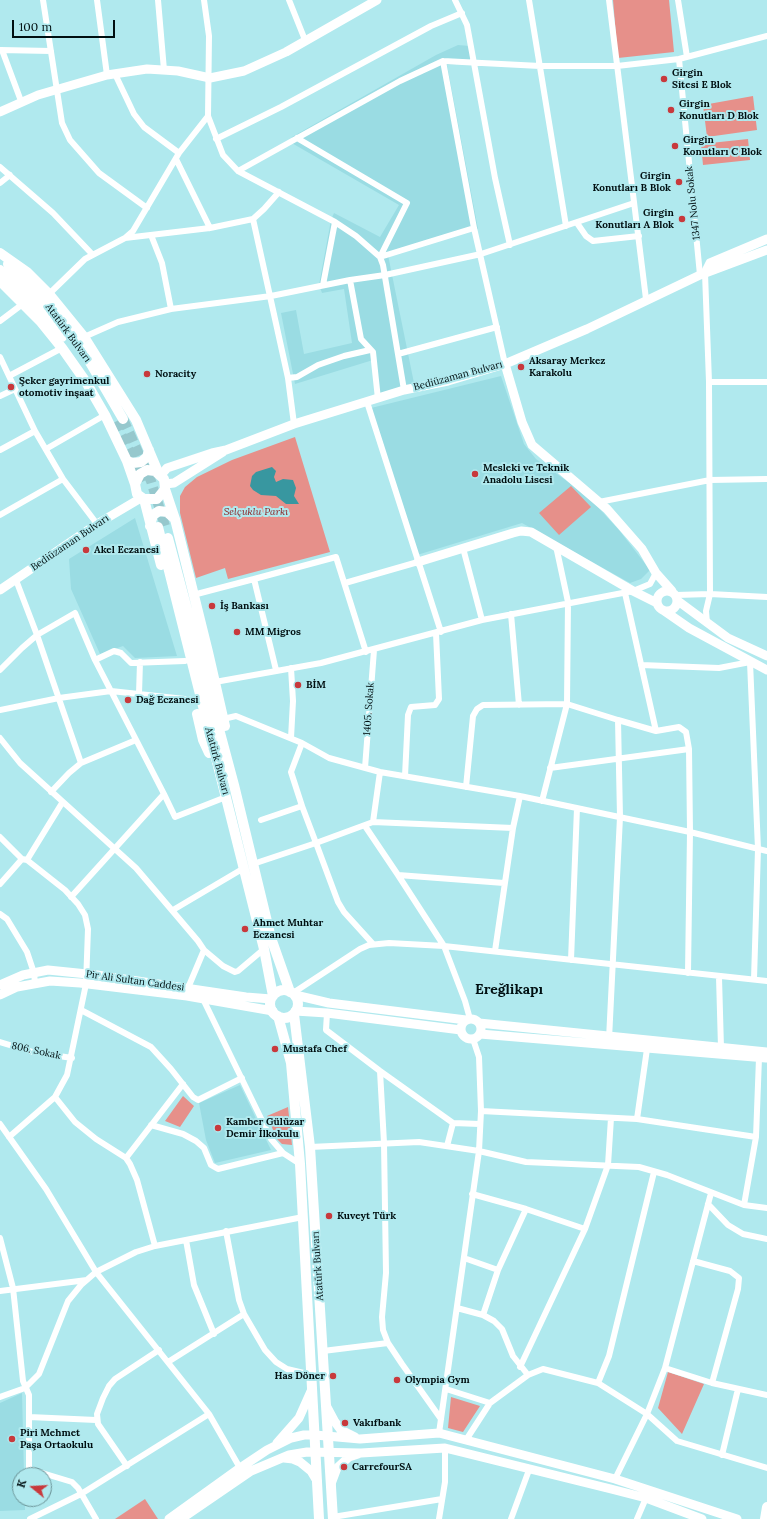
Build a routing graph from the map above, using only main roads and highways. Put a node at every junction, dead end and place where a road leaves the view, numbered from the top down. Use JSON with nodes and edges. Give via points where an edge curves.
{"nodes":[{"id":1,"x":377,"y":0,"type":"edge"},
{"id":2,"x":0,"y":112,"type":"edge"},
{"id":3,"x":767,"y":239,"type":"edge"},
{"id":4,"x":767,"y":250,"type":"edge"},
{"id":5,"x":0,"y":253,"type":"edge"},
{"id":6,"x":0,"y":258,"type":"edge"},
{"id":7,"x":0,"y":270,"type":"edge"},
{"id":8,"x":703,"y":274,"type":"junction"},
{"id":9,"x":0,"y":281,"type":"edge"},
{"id":10,"x":505,"y":364,"type":"junction"},
{"id":11,"x":149,"y":450,"type":"junction"},
{"id":12,"x":226,"y":450,"type":"junction"},
{"id":13,"x":127,"y":461,"type":"junction"},
{"id":14,"x":162,"y":480,"type":"junction"},
{"id":15,"x":135,"y":484,"type":"junction"},
{"id":16,"x":142,"y":498,"type":"junction"},
{"id":17,"x":175,"y":519,"type":"junction"},
{"id":18,"x":158,"y":526,"type":"junction"},
{"id":19,"x":418,"y":562,"type":"road end"},
{"id":20,"x":656,"y":573,"type":"junction"},
{"id":21,"x":1,"y":587,"type":"edge"},
{"id":22,"x":675,"y":596,"type":"junction"},
{"id":23,"x":659,"y":603,"type":"junction"},
{"id":24,"x":767,"y":656,"type":"edge"},
{"id":25,"x":767,"y":670,"type":"edge"},
{"id":26,"x":234,"y":785,"type":"junction"},
{"id":27,"x":225,"y":792,"type":"junction"},
{"id":28,"x":0,"y":985,"type":"edge"},
{"id":29,"x":187,"y":992,"type":"junction"},
{"id":30,"x":293,"y":993,"type":"junction"},
{"id":31,"x":0,"y":995,"type":"edge"},
{"id":32,"x":203,"y":995,"type":"junction"},
{"id":33,"x":272,"y":998,"type":"junction"},
{"id":34,"x":295,"y":1012,"type":"junction"},
{"id":35,"x":276,"y":1014,"type":"junction"},
{"id":36,"x":468,"y":1019,"type":"junction"},
{"id":37,"x":479,"y":1023,"type":"junction"},
{"id":38,"x":461,"y":1030,"type":"junction"},
{"id":39,"x":476,"y":1037,"type":"junction"},
{"id":40,"x":767,"y":1052,"type":"edge"},
{"id":41,"x":763,"y":1058,"type":"edge"},
{"id":42,"x":312,"y":1387,"type":"junction"},
{"id":43,"x":326,"y":1407,"type":"junction"},
{"id":44,"x":315,"y":1435,"type":"junction"},
{"id":45,"x":328,"y":1436,"type":"junction"},
{"id":46,"x":360,"y":1439,"type":"junction"},
{"id":47,"x":273,"y":1447,"type":"junction"},
{"id":48,"x":315,"y":1451,"type":"junction"},
{"id":49,"x":329,"y":1451,"type":"junction"},
{"id":50,"x":360,"y":1453,"type":"junction"},
{"id":51,"x":283,"y":1458,"type":"junction"},
{"id":52,"x":317,"y":1481,"type":"junction"},
{"id":53,"x":331,"y":1486,"type":"junction"},
{"id":54,"x":767,"y":1507,"type":"edge"},
{"id":55,"x":333,"y":1518,"type":"edge"},
{"id":56,"x":169,"y":1519,"type":"edge"},
{"id":57,"x":181,"y":1519,"type":"edge"},
{"id":58,"x":319,"y":1519,"type":"edge"},
{"id":59,"x":702,"y":1519,"type":"edge"},
{"id":60,"x":737,"y":1519,"type":"edge"},
{"id":61,"x":765,"y":1519,"type":"edge"}],
"edges":[{"from":1,"to":2,"type":"main road","via":[[286,52],[244,71],[210,78],[147,69],[111,75],[57,89]]},
{"from":3,"to":8,"type":"main road","via":[[710,263]]},
{"from":4,"to":8,"type":"main road","name":"Bediüzaman Bulvarı"},
{"from":5,"to":11,"type":"main road","via":[[27,272],[49,294],[84,337],[136,420]]},
{"from":6,"to":7,"type":"main road","name":"Atatürk Bulvarı","via":[[45,302],[68,330],[91,364],[119,420],[73,351],[41,309]]},
{"from":8,"to":10,"type":"main road","name":"Bediüzaman Bulvarı"},
{"from":9,"to":13,"type":"main road","via":[[24,303],[62,348],[86,382]]},
{"from":10,"to":12,"type":"main road","name":"Bediüzaman Bulvarı","via":[[448,381],[404,390],[294,424]]},
{"from":10,"to":20,"type":"main road","via":[[522,422],[532,445],[599,502],[642,548]]},
{"from":11,"to":13,"type":"main road","via":[[147,457],[141,462]]},
{"from":11,"to":14,"type":"main road"},
{"from":12,"to":14,"type":"main road","via":[[174,483]]},
{"from":12,"to":14,"type":"main road","via":[[167,468]]},
{"from":13,"to":15,"type":"main road"},
{"from":14,"to":15,"type":"main road","via":[[151,470],[137,477]]},
{"from":14,"to":16,"type":"main road","via":[[157,499]]},
{"from":14,"to":17,"type":"main road"},
{"from":15,"to":16,"type":"main road","via":[[137,494]]},
{"from":16,"to":18,"type":"main road"},
{"from":16,"to":21,"type":"main road","name":"Bediüzaman Bulvarı","via":[[97,524],[16,580]]},
{"from":17,"to":18,"type":"main road","via":[[167,512],[159,511],[153,515]]},
{"from":17,"to":26,"type":"main road","via":[[215,682]]},
{"from":18,"to":26,"type":"main road","name":"Atatürk Bulvarı"},
{"from":18,"to":27,"type":"main road","name":"Atatürk Bulvarı"},
{"from":18,"to":27,"type":"main road","via":[[203,740]]},
{"from":19,"to":23,"type":"main road","via":[[521,531],[531,532],[629,592]]},
{"from":20,"to":22,"type":"main road"},
{"from":20,"to":23,"type":"main road"},
{"from":22,"to":23,"type":"main road","via":[[663,591]]},
{"from":22,"to":23,"type":"main road","via":[[674,609],[669,611]]},
{"from":22,"to":24,"type":"main road","via":[[728,638]]},
{"from":23,"to":25,"type":"main road","via":[[689,628]]},
{"from":26,"to":30,"type":"main road","name":"Atatürk Bulvarı","via":[[271,938]]},
{"from":27,"to":33,"type":"main road","name":"Atatürk Bulvarı","via":[[264,950]]},
{"from":28,"to":29,"type":"main road","name":"Pir Ali Sultan Caddesi","via":[[23,975],[48,970],[88,974]]},
{"from":29,"to":31,"type":"main road","via":[[50,981],[17,987]]},
{"from":29,"to":32,"type":"main road"},
{"from":30,"to":33,"type":"main road","via":[[282,990]]},
{"from":30,"to":34,"type":"main road","via":[[298,1003]]},
{"from":30,"to":36,"type":"main road","via":[[329,1003]]},
{"from":32,"to":33,"type":"main road"},
{"from":32,"to":35,"type":"main road"},
{"from":33,"to":35,"type":"main road","via":[[271,1006]]},
{"from":34,"to":35,"type":"main road","via":[[288,1017]]},
{"from":34,"to":38,"type":"main road","via":[[327,1013]]},
{"from":34,"to":43,"type":"main road","name":"Atatürk Bulvarı","via":[[310,1147]]},
{"from":35,"to":42,"type":"main road","name":"Atatürk Bulvarı","via":[[291,1063],[300,1164]]},
{"from":36,"to":37,"type":"main road"},
{"from":36,"to":38,"type":"main road","via":[[462,1024]]},
{"from":37,"to":39,"type":"main road","via":[[481,1029]]},
{"from":37,"to":40,"type":"main road"},
{"from":38,"to":39,"type":"main road","via":[[463,1036]]},
{"from":39,"to":41,"type":"main road"},
{"from":42,"to":44,"type":"main road","name":"Atatürk Bulvarı"},
{"from":42,"to":47,"type":"main road","via":[[299,1418]]},
{"from":43,"to":45,"type":"main road","name":"Atatürk Bulvarı"},
{"from":43,"to":46,"type":"main road","via":[[341,1430]]},
{"from":44,"to":45,"type":"main road"},
{"from":44,"to":47,"type":"main road","via":[[291,1438]]},
{"from":44,"to":48,"type":"main road","name":"Atatürk Bulvarı"},
{"from":45,"to":46,"type":"main road"},
{"from":45,"to":49,"type":"main road","name":"Atatürk Bulvarı"},
{"from":46,"to":60,"type":"main road","via":[[439,1433],[615,1479]]},
{"from":47,"to":56,"type":"main road"},
{"from":48,"to":49,"type":"main road"},
{"from":48,"to":51,"type":"main road","via":[[301,1452]]},
{"from":48,"to":52,"type":"main road","name":"Atatürk Bulvarı"},
{"from":49,"to":50,"type":"main road"},
{"from":49,"to":53,"type":"main road","name":"Atatürk Bulvarı"},
{"from":50,"to":53,"type":"main road","via":[[349,1457],[337,1468]]},
{"from":50,"to":59,"type":"main road","via":[[445,1448],[646,1498]]},
{"from":51,"to":52,"type":"main road","via":[[300,1462]]},
{"from":51,"to":57,"type":"main road","via":[[251,1471]]},
{"from":52,"to":58,"type":"main road","name":"Atatürk Bulvarı"},
{"from":53,"to":55,"type":"main road","name":"Atatürk Bulvarı"},
{"from":54,"to":61,"type":"main road"}]}
